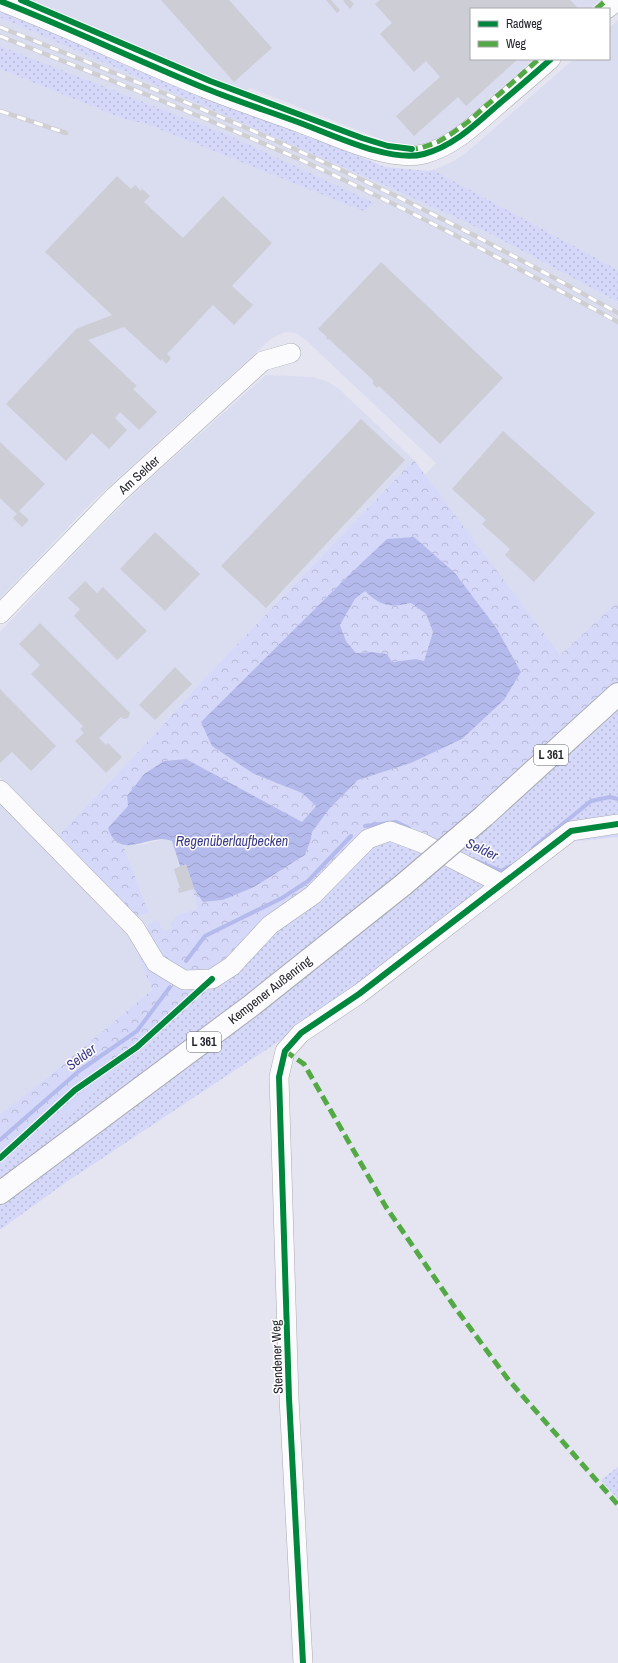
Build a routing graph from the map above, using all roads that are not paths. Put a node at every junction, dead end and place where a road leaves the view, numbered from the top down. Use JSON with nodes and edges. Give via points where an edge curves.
{"nodes":[{"id":1,"x":618,"y":0,"type":"edge"},
{"id":2,"x":0,"y":1,"type":"edge"},
{"id":3,"x":609,"y":8,"type":"edge"},
{"id":4,"x":550,"y":60,"type":"edge"},
{"id":5,"x":291,"y":353,"type":"dead end"},
{"id":6,"x":0,"y":614,"type":"edge"},
{"id":7,"x":618,"y":694,"type":"edge"},
{"id":8,"x":0,"y":790,"type":"edge"},
{"id":9,"x":618,"y":824,"type":"edge"},
{"id":10,"x":502,"y":884,"type":"junction"},
{"id":11,"x":0,"y":1193,"type":"edge"},
{"id":12,"x":303,"y":1663,"type":"edge"}],
"edges":[{"from":1,"to":3,"type":"street"},
{"from":2,"to":4,"type":"street","via":[[207,89],[389,154],[423,155],[440,149],[473,127]]},
{"from":5,"to":6,"type":"street","name":"Am Selder","via":[[263,361],[115,496]]},
{"from":7,"to":11,"type":"main road","name":"Kempener Außenring","number":"L 361","bridge":true,"via":[[484,816],[403,885],[252,1005]]},
{"from":8,"to":10,"type":"street","via":[[135,928],[156,963],[184,980],[212,979],[232,966],[270,925],[313,895],[368,839],[390,831],[422,843]]},
{"from":9,"to":10,"type":"street","via":[[571,831]]},
{"from":10,"to":12,"type":"street","name":"Stendener Weg","via":[[360,994],[301,1033],[285,1051],[279,1085],[289,1398]]}]}
